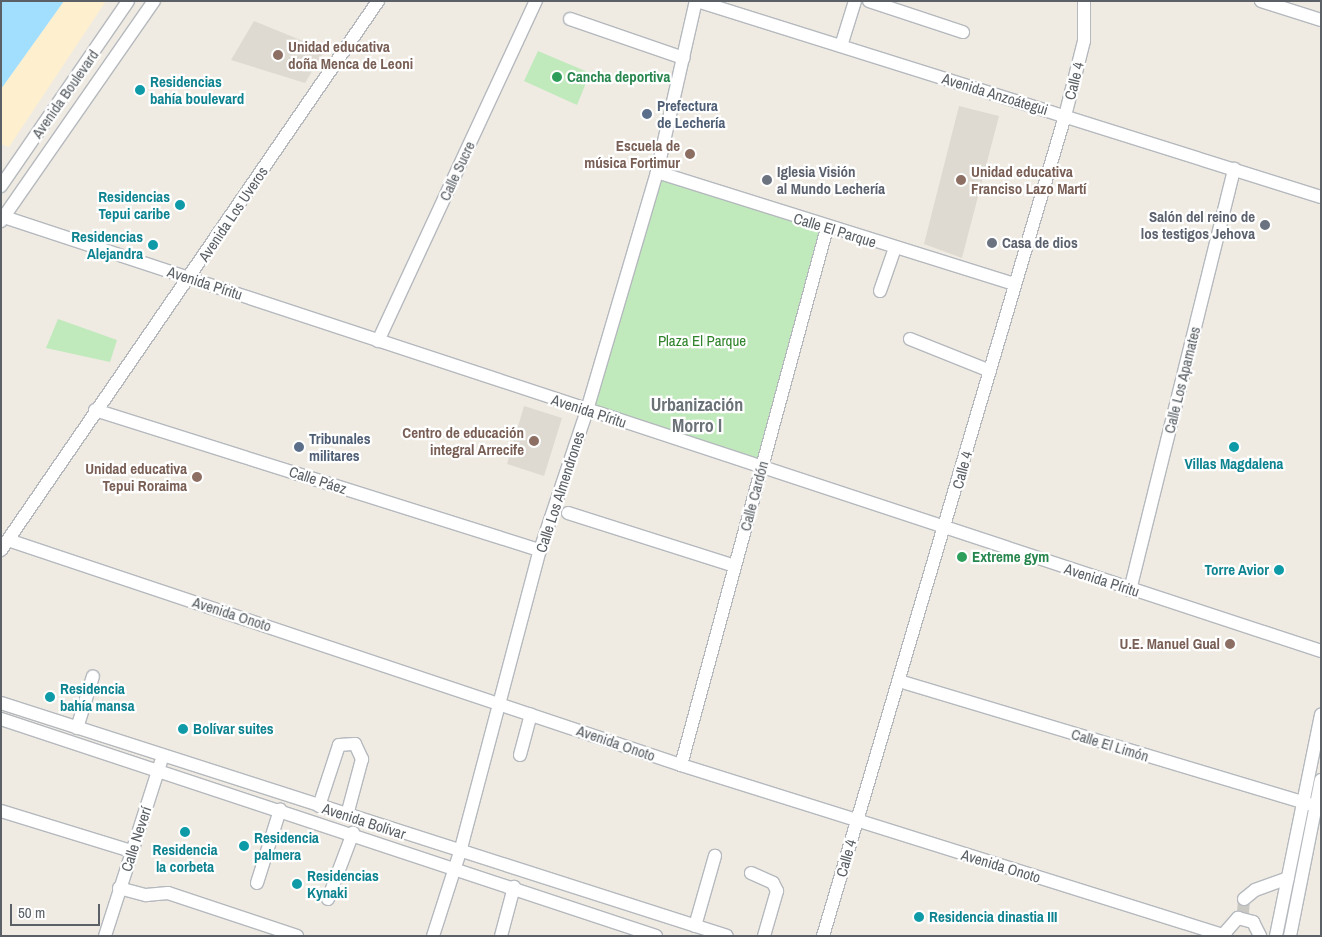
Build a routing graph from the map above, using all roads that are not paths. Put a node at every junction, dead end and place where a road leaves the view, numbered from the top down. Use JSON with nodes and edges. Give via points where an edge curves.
{"nodes":[{"id":1,"x":128,"y":1,"type":"edge"},
{"id":2,"x":154,"y":1,"type":"edge"},
{"id":3,"x":378,"y":1,"type":"edge"},
{"id":4,"x":536,"y":1,"type":"edge"},
{"id":5,"x":696,"y":1,"type":"edge"},
{"id":6,"x":855,"y":1,"type":"edge"},
{"id":7,"x":869,"y":1,"type":"edge"},
{"id":8,"x":1084,"y":1,"type":"edge"},
{"id":9,"x":1261,"y":1,"type":"edge"},
{"id":10,"x":570,"y":19,"type":"dead end"},
{"id":11,"x":1321,"y":20,"type":"edge"},
{"id":12,"x":963,"y":32,"type":"dead end"},
{"id":13,"x":105,"y":36,"type":"junction"},
{"id":14,"x":123,"y":46,"type":"junction"},
{"id":15,"x":841,"y":46,"type":"junction"},
{"id":16,"x":683,"y":58,"type":"junction"},
{"id":17,"x":1065,"y":116,"type":"junction"},
{"id":18,"x":1234,"y":170,"type":"junction"},
{"id":19,"x":656,"y":172,"type":"junction"},
{"id":20,"x":1,"y":186,"type":"edge"},
{"id":21,"x":1321,"y":197,"type":"edge"},
{"id":22,"x":2,"y":218,"type":"edge"},
{"id":23,"x":827,"y":228,"type":"junction"},
{"id":24,"x":895,"y":248,"type":"junction"},
{"id":25,"x":190,"y":278,"type":"junction"},
{"id":26,"x":1015,"y":284,"type":"junction"},
{"id":27,"x":880,"y":291,"type":"dead end"},
{"id":28,"x":910,"y":339,"type":"dead end"},
{"id":29,"x":378,"y":341,"type":"junction"},
{"id":30,"x":990,"y":371,"type":"junction"},
{"id":31,"x":95,"y":410,"type":"junction"},
{"id":32,"x":587,"y":410,"type":"junction"},
{"id":33,"x":762,"y":468,"type":"junction"},
{"id":34,"x":568,"y":513,"type":"dead end"},
{"id":35,"x":946,"y":529,"type":"junction"},
{"id":36,"x":5,"y":545,"type":"edge"},
{"id":37,"x":540,"y":550,"type":"junction"},
{"id":38,"x":735,"y":566,"type":"junction"},
{"id":39,"x":1130,"y":590,"type":"junction"},
{"id":40,"x":1321,"y":651,"type":"edge"},
{"id":41,"x":93,"y":676,"type":"dead end"},
{"id":42,"x":899,"y":681,"type":"junction"},
{"id":43,"x":1,"y":703,"type":"edge"},
{"id":44,"x":500,"y":704,"type":"junction"},
{"id":45,"x":532,"y":714,"type":"junction"},
{"id":46,"x":1321,"y":715,"type":"edge"},
{"id":47,"x":1,"y":719,"type":"edge"},
{"id":48,"x":76,"y":728,"type":"junction"},
{"id":49,"x":520,"y":755,"type":"dead end"},
{"id":50,"x":162,"y":756,"type":"junction"},
{"id":51,"x":681,"y":764,"type":"junction"},
{"id":52,"x":159,"y":770,"type":"junction"},
{"id":53,"x":1321,"y":780,"type":"edge"},
{"id":54,"x":319,"y":806,"type":"junction"},
{"id":55,"x":1313,"y":807,"type":"edge"},
{"id":56,"x":280,"y":810,"type":"junction"},
{"id":57,"x":1,"y":812,"type":"edge"},
{"id":58,"x":347,"y":815,"type":"junction"},
{"id":59,"x":857,"y":821,"type":"junction"},
{"id":60,"x":353,"y":833,"type":"junction"},
{"id":61,"x":131,"y":851,"type":"junction"},
{"id":62,"x":460,"y":852,"type":"junction"},
{"id":63,"x":715,"y":856,"type":"dead end"},
{"id":64,"x":455,"y":867,"type":"junction"},
{"id":65,"x":751,"y":873,"type":"dead end"},
{"id":66,"x":1288,"y":878,"type":"junction"},
{"id":67,"x":257,"y":883,"type":"dead end"},
{"id":68,"x":514,"y":887,"type":"junction"},
{"id":69,"x":119,"y":888,"type":"junction"},
{"id":70,"x":328,"y":899,"type":"dead end"},
{"id":71,"x":1244,"y":899,"type":"dead end"},
{"id":72,"x":696,"y":926,"type":"junction"},
{"id":73,"x":1225,"y":935,"type":"edge"},
{"id":74,"x":105,"y":936,"type":"edge"},
{"id":75,"x":297,"y":936,"type":"edge"},
{"id":76,"x":433,"y":936,"type":"edge"},
{"id":77,"x":501,"y":936,"type":"edge"},
{"id":78,"x":656,"y":936,"type":"edge"},
{"id":79,"x":727,"y":936,"type":"edge"},
{"id":80,"x":764,"y":936,"type":"edge"},
{"id":81,"x":823,"y":936,"type":"edge"},
{"id":82,"x":1260,"y":936,"type":"edge"},
{"id":83,"x":1276,"y":936,"type":"edge"},
{"id":84,"x":1290,"y":936,"type":"edge"}],
"edges":[{"from":1,"to":13,"type":"street","name":"Avenida Boulevard"},
{"from":2,"to":14,"type":"street"},
{"from":3,"to":25,"type":"street","name":"Avenida Los Uveros"},
{"from":4,"to":29,"type":"street","name":"Calle Sucre"},
{"from":5,"to":15,"type":"street","name":"Avenida Anzoátegui"},
{"from":5,"to":16,"type":"street","name":"Calle Los Almendrones"},
{"from":6,"to":15,"type":"street"},
{"from":7,"to":12,"type":"street"},
{"from":8,"to":17,"type":"street","name":"Calle 4","via":[[1084,41]]},
{"from":9,"to":11,"type":"street"},
{"from":10,"to":16,"type":"street"},
{"from":13,"to":14,"type":"street"},
{"from":13,"to":20,"type":"street","name":"Avenida Boulevard"},
{"from":14,"to":22,"type":"street"},
{"from":15,"to":17,"type":"street","name":"Avenida Anzoátegui"},
{"from":16,"to":19,"type":"street","name":"Calle Los Almendrones"},
{"from":17,"to":18,"type":"street","name":"Avenida Anzoátegui"},
{"from":17,"to":26,"type":"street","name":"Calle 4"},
{"from":18,"to":21,"type":"street","name":"Avenida Anzoátegui"},
{"from":18,"to":39,"type":"street","name":"Calle Los Apamates"},
{"from":19,"to":23,"type":"street","name":"Calle El Parque"},
{"from":19,"to":32,"type":"street","name":"Calle Los Almendrones"},
{"from":22,"to":25,"type":"street","name":"Avenida Píritu"},
{"from":23,"to":24,"type":"street","name":"Calle El Parque"},
{"from":23,"to":33,"type":"street","name":"Calle Cardón"},
{"from":24,"to":26,"type":"street","name":"Calle El Parque"},
{"from":24,"to":27,"type":"street"},
{"from":25,"to":29,"type":"street","name":"Avenida Píritu"},
{"from":25,"to":31,"type":"street","name":"Avenida Los Uveros"},
{"from":26,"to":30,"type":"street","name":"Calle 4"},
{"from":28,"to":30,"type":"street"},
{"from":29,"to":32,"type":"street","name":"Avenida Píritu"},
{"from":30,"to":35,"type":"street","name":"Calle 4"},
{"from":31,"to":36,"type":"street","name":"Avenida Los Uveros"},
{"from":31,"to":37,"type":"street","name":"Calle Páez"},
{"from":32,"to":33,"type":"street","name":"Avenida Píritu"},
{"from":32,"to":37,"type":"street","name":"Calle Los Almendrones"},
{"from":33,"to":35,"type":"street","name":"Avenida Píritu"},
{"from":33,"to":38,"type":"street","name":"Calle Cardón"},
{"from":34,"to":38,"type":"street"},
{"from":35,"to":39,"type":"street","name":"Avenida Píritu"},
{"from":35,"to":42,"type":"street","name":"Calle 4"},
{"from":36,"to":44,"type":"street","name":"Avenida Onoto"},
{"from":37,"to":44,"type":"street","name":"Calle Los Almendrones"},
{"from":38,"to":51,"type":"street","name":"Calle Cardón"},
{"from":39,"to":40,"type":"street","name":"Avenida Píritu"},
{"from":41,"to":48,"type":"street"},
{"from":42,"to":55,"type":"street","name":"Calle El Limón"},
{"from":42,"to":59,"type":"street","name":"Calle 4"},
{"from":43,"to":48,"type":"street","name":"Avenida Bolívar"},
{"from":44,"to":45,"type":"street","name":"Avenida Onoto"},
{"from":44,"to":62,"type":"street","name":"Calle Los Almendrones"},
{"from":45,"to":49,"type":"street"},
{"from":45,"to":51,"type":"street","name":"Avenida Onoto"},
{"from":46,"to":55,"type":"street"},
{"from":47,"to":52,"type":"street","name":"Avenida Bolívar"},
{"from":48,"to":50,"type":"street","name":"Avenida Bolívar"},
{"from":50,"to":52,"type":"street","name":"Calle Neverí"},
{"from":50,"to":54,"type":"street","name":"Avenida Bolívar"},
{"from":51,"to":59,"type":"street","name":"Avenida Onoto"},
{"from":52,"to":56,"type":"street","name":"Avenida Bolívar"},
{"from":52,"to":61,"type":"street","name":"Calle Neverí"},
{"from":53,"to":55,"type":"street"},
{"from":54,"to":58,"type":"street","name":"Avenida Bolívar"},
{"from":54,"to":58,"type":"street","via":[[339,745],[347,742],[360,749],[362,760]]},
{"from":55,"to":66,"type":"street"},
{"from":55,"to":84,"type":"street"},
{"from":56,"to":60,"type":"street","name":"Avenida Bolívar"},
{"from":56,"to":67,"type":"street"},
{"from":57,"to":61,"type":"street"},
{"from":58,"to":62,"type":"street","name":"Avenida Bolívar"},
{"from":59,"to":73,"type":"street","name":"Avenida Onoto"},
{"from":59,"to":81,"type":"street","name":"Calle 4"},
{"from":60,"to":64,"type":"street","name":"Avenida Bolívar"},
{"from":60,"to":70,"type":"street"},
{"from":61,"to":69,"type":"street","name":"Calle Neverí"},
{"from":62,"to":64,"type":"street","name":"Calle Los Almendrones"},
{"from":62,"to":72,"type":"street","name":"Avenida Bolívar"},
{"from":63,"to":72,"type":"street"},
{"from":64,"to":68,"type":"street","name":"Avenida Bolívar"},
{"from":64,"to":76,"type":"street","name":"Calle Los Almendrones"},
{"from":65,"to":80,"type":"street","via":[[773,884],[777,892]]},
{"from":66,"to":71,"type":"street","via":[[1255,890]]},
{"from":66,"to":83,"type":"street"},
{"from":68,"to":77,"type":"street"},
{"from":68,"to":78,"type":"street","name":"Avenida Bolívar"},
{"from":69,"to":74,"type":"street","name":"Calle Neverí"},
{"from":69,"to":75,"type":"street","via":[[146,895],[168,893]]},
{"from":72,"to":79,"type":"street","name":"Avenida Bolívar"},
{"from":73,"to":82,"type":"street","via":[[1233,920],[1243,916],[1253,922]]}]}
